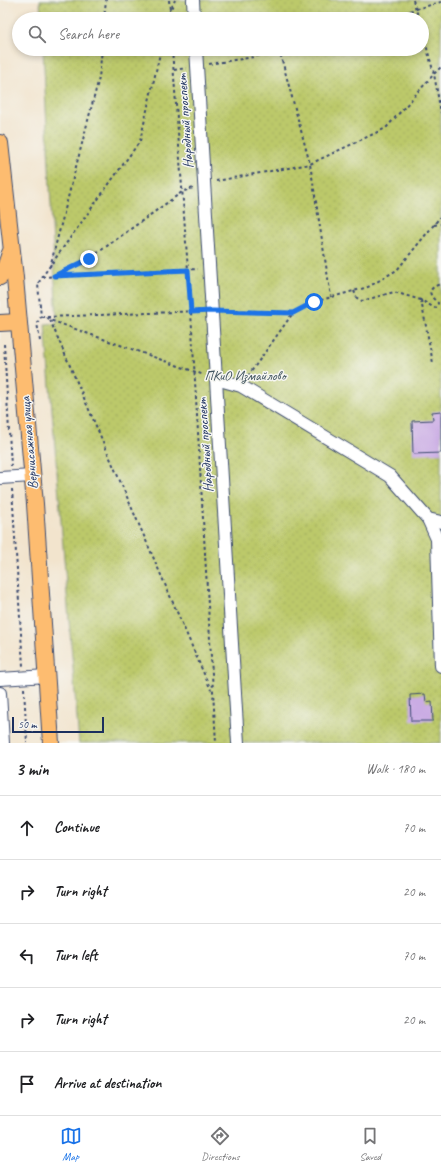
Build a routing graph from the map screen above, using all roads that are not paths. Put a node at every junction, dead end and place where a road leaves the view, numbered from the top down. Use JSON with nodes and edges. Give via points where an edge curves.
{"nodes":[{"id":1,"x":193,"y":0,"type":"edge"},
{"id":2,"x":194,"y":12,"type":"edge"},
{"id":3,"x":196,"y":56,"type":"edge"},
{"id":4,"x":0,"y":143,"type":"edge"},
{"id":5,"x":11,"y":250,"type":"junction"},
{"id":6,"x":0,"y":277,"type":"edge"},
{"id":7,"x":0,"y":322,"type":"edge"},
{"id":8,"x":18,"y":322,"type":"junction"},
{"id":9,"x":216,"y":379,"type":"junction"},
{"id":10,"x":32,"y":476,"type":"junction"},
{"id":11,"x":6,"y":478,"type":"edge"},
{"id":12,"x":428,"y":519,"type":"junction"},
{"id":13,"x":441,"y":522,"type":"edge"},
{"id":14,"x":441,"y":666,"type":"edge"},
{"id":15,"x":47,"y":676,"type":"junction"},
{"id":16,"x":0,"y":679,"type":"edge"},
{"id":17,"x":0,"y":693,"type":"edge"},
{"id":18,"x":3,"y":743,"type":"edge"},
{"id":19,"x":51,"y":743,"type":"edge"},
{"id":20,"x":238,"y":743,"type":"edge"}],
"edges":[{"from":1,"to":2,"type":"street"},
{"from":3,"to":9,"type":"street","name":"Народный проспект"},
{"from":4,"to":5,"type":"main road","name":"Вернисажная улица"},
{"from":5,"to":6,"type":"main road"},
{"from":5,"to":8,"type":"main road","name":"Вернисажная улица"},
{"from":7,"to":8,"type":"main road"},
{"from":8,"to":10,"type":"main road","name":"Вернисажная улица"},
{"from":9,"to":12,"type":"street","via":[[241,386],[390,476]]},
{"from":9,"to":20,"type":"street","name":"Народный проспект"},
{"from":10,"to":11,"type":"street"},
{"from":10,"to":15,"type":"main road","name":"Вернисажная улица"},
{"from":12,"to":13,"type":"street"},
{"from":12,"to":14,"type":"street","via":[[437,539]]},
{"from":15,"to":16,"type":"street"},
{"from":15,"to":19,"type":"main road","name":"Вернисажная улица"},
{"from":17,"to":18,"type":"street"}]}
